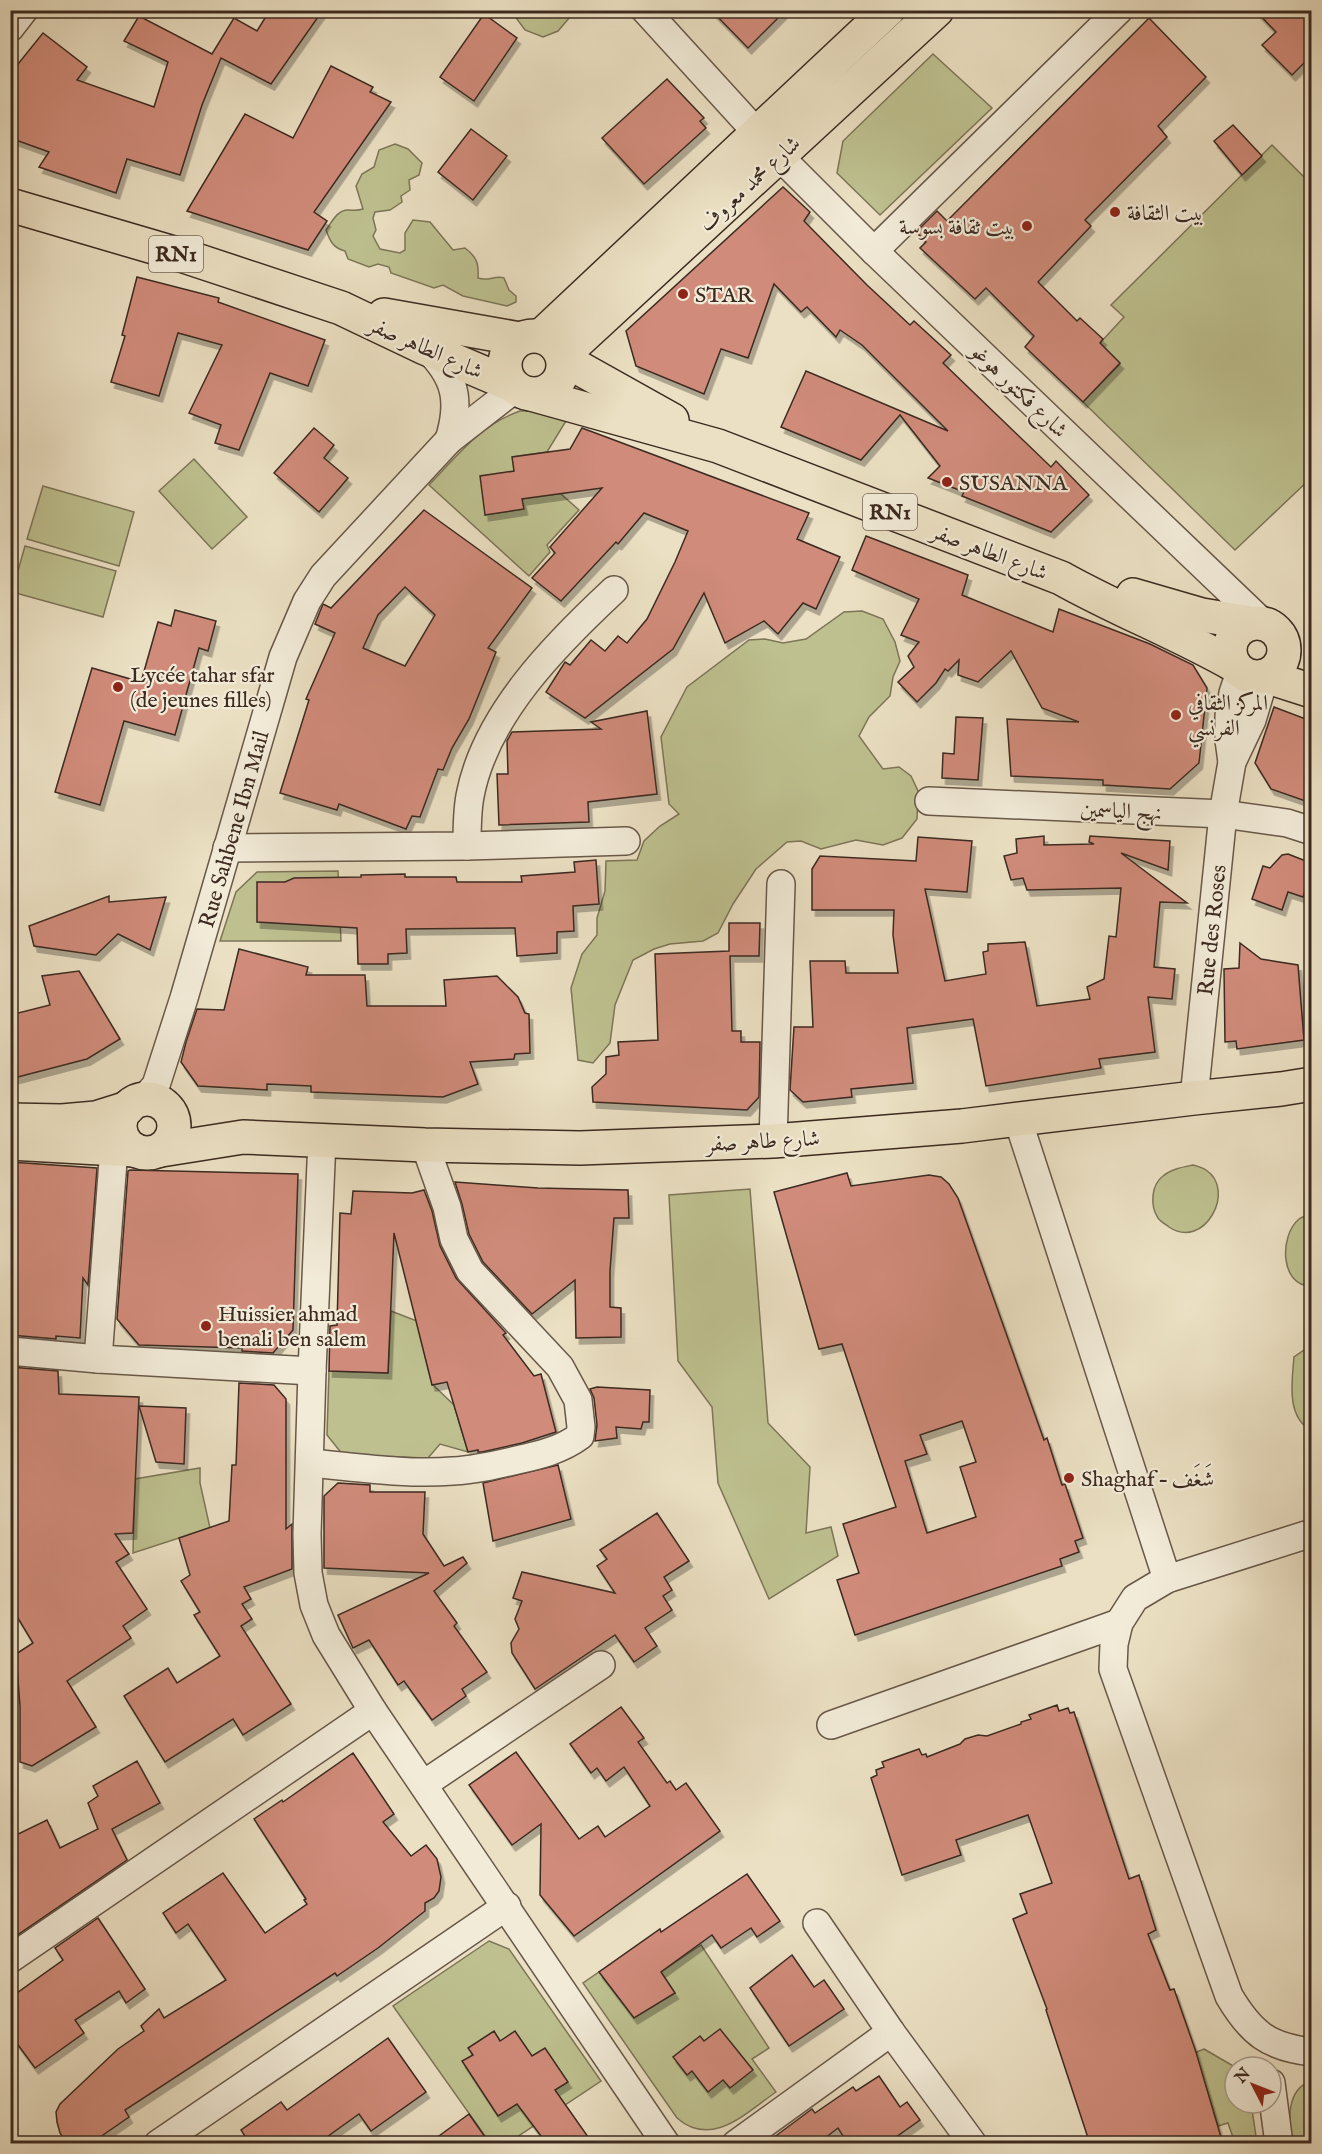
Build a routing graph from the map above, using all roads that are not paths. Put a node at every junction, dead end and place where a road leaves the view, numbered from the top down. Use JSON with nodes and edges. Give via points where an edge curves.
{"nodes":[{"id":1,"x":24,"y":10,"type":"edge"},
{"id":2,"x":645,"y":10,"type":"edge"},
{"id":3,"x":888,"y":10,"type":"edge"},
{"id":4,"x":937,"y":10,"type":"edge"},
{"id":5,"x":1119,"y":10,"type":"edge"},
{"id":6,"x":10,"y":28,"type":"edge"},
{"id":7,"x":768,"y":145,"type":"junction"},
{"id":8,"x":10,"y":205,"type":"edge"},
{"id":9,"x":874,"y":251,"type":"junction"},
{"id":10,"x":341,"y":308,"type":"junction"},
{"id":11,"x":425,"y":348,"type":"junction"},
{"id":12,"x":547,"y":348,"type":"junction"},
{"id":13,"x":520,"y":389,"type":"junction"},
{"id":14,"x":449,"y":440,"type":"junction"},
{"id":15,"x":718,"y":446,"type":"junction"},
{"id":16,"x":1061,"y":578,"type":"junction"},
{"id":17,"x":614,"y":590,"type":"dead end"},
{"id":18,"x":1264,"y":627,"type":"junction"},
{"id":19,"x":1311,"y":653,"type":"edge"},
{"id":20,"x":1246,"y":671,"type":"junction"},
{"id":21,"x":1311,"y":691,"type":"edge"},
{"id":22,"x":929,"y":801,"type":"dead end"},
{"id":23,"x":1223,"y":814,"type":"junction"},
{"id":24,"x":1311,"y":831,"type":"edge"},
{"id":25,"x":626,"y":841,"type":"dead end"},
{"id":26,"x":467,"y":846,"type":"junction"},
{"id":27,"x":227,"y":848,"type":"junction"},
{"id":28,"x":781,"y":884,"type":"dead end"},
{"id":29,"x":1301,"y":1088,"type":"edge"},
{"id":30,"x":1194,"y":1098,"type":"junction"},
{"id":31,"x":146,"y":1105,"type":"junction"},
{"id":32,"x":10,"y":1120,"type":"edge"},
{"id":33,"x":1018,"y":1120,"type":"junction"},
{"id":34,"x":243,"y":1137,"type":"junction"},
{"id":35,"x":322,"y":1140,"type":"junction"},
{"id":36,"x":774,"y":1141,"type":"junction"},
{"id":37,"x":10,"y":1143,"type":"edge"},
{"id":38,"x":425,"y":1145,"type":"junction"},
{"id":39,"x":136,"y":1149,"type":"junction"},
{"id":40,"x":10,"y":1351,"type":"edge"},
{"id":41,"x":98,"y":1359,"type":"junction"},
{"id":42,"x":312,"y":1371,"type":"junction"},
{"id":43,"x":310,"y":1463,"type":"junction"},
{"id":44,"x":1311,"y":1533,"type":"edge"},
{"id":45,"x":1167,"y":1579,"type":"junction"},
{"id":46,"x":1119,"y":1623,"type":"junction"},
{"id":47,"x":601,"y":1665,"type":"dead end"},
{"id":48,"x":373,"y":1711,"type":"junction"},
{"id":49,"x":831,"y":1725,"type":"dead end"},
{"id":50,"x":424,"y":1784,"type":"junction"},
{"id":51,"x":507,"y":1906,"type":"junction"},
{"id":52,"x":817,"y":1923,"type":"dead end"},
{"id":53,"x":10,"y":1959,"type":"edge"},
{"id":54,"x":891,"y":2032,"type":"junction"},
{"id":55,"x":1265,"y":2039,"type":"junction"},
{"id":56,"x":1311,"y":2052,"type":"edge"},
{"id":57,"x":1267,"y":2055,"type":"edge"},
{"id":58,"x":1275,"y":2115,"type":"edge"},
{"id":59,"x":158,"y":2144,"type":"edge"},
{"id":60,"x":666,"y":2144,"type":"edge"},
{"id":61,"x":736,"y":2144,"type":"edge"},
{"id":62,"x":973,"y":2144,"type":"edge"},
{"id":63,"x":1279,"y":2144,"type":"edge"}],
"edges":[{"from":1,"to":6,"type":"street"},
{"from":2,"to":7,"type":"street","name":"شارع فكتور هوغو"},
{"from":3,"to":7,"type":"main road","name":"شارع محمد معروف"},
{"from":4,"to":7,"type":"main road","name":"شارع محمد معروف"},
{"from":5,"to":9,"type":"street"},
{"from":7,"to":9,"type":"street","name":"شارع فكتور هوغو"},
{"from":7,"to":12,"type":"main road","name":"شارع محمد معروف"},
{"from":8,"to":10,"type":"main road","name":"شارع الطاهر صفر","number":"RN1","via":[[184,256]]},
{"from":9,"to":18,"type":"street","name":"شارع فكتور هوغو"},
{"from":10,"to":11,"type":"main road","name":"شارع الطاهر صفر","number":"RN1"},
{"from":10,"to":12,"type":"main road","name":"شارع الطاهر صفر","number":"RN1"},
{"from":11,"to":13,"type":"main road","name":"شارع الطاهر صفر","number":"RN1"},
{"from":11,"to":14,"type":"street","via":[[451,380],[456,399]]},
{"from":12,"to":13,"type":"main road","via":[[507,352],[505,369]]},
{"from":12,"to":13,"type":"main road","via":[[564,368],[556,385],[549,391]]},
{"from":12,"to":15,"type":"main road","name":"شارع الطاهر صفر","number":"RN1"},
{"from":13,"to":14,"type":"street","name":"Rue Sahbene Ibn Mail"},
{"from":13,"to":15,"type":"main road","name":"شارع الطاهر صفر","number":"RN1"},
{"from":14,"to":27,"type":"street","name":"Rue Sahbene Ibn Mail","via":[[323,576],[307,601],[283,657]]},
{"from":15,"to":16,"type":"main road","name":"شارع الطاهر صفر","number":"RN1"},
{"from":16,"to":18,"type":"main road","name":"شارع الطاهر صفر","number":"RN1"},
{"from":16,"to":20,"type":"main road","name":"شارع الطاهر صفر","number":"RN1"},
{"from":17,"to":26,"type":"street","via":[[547,659],[495,728],[470,794]]},
{"from":18,"to":19,"type":"main road","name":"شارع الطاهر صفر","number":"RN1"},
{"from":18,"to":20,"type":"main road","via":[[1241,628],[1234,635],[1230,655]]},
{"from":18,"to":20,"type":"main road","via":[[1283,640],[1283,658],[1273,672]]},
{"from":20,"to":21,"type":"main road","name":"شارع الطاهر صفر","number":"RN1"},
{"from":20,"to":23,"type":"street","name":"Rue des Roses","via":[[1233,693],[1229,716],[1232,762]]},
{"from":22,"to":23,"type":"street","name":"نهج الياسمين"},
{"from":23,"to":24,"type":"street","name":"نهج الياسمين","via":[[1287,823]]},
{"from":23,"to":30,"type":"street","name":"Rue des Roses"},
{"from":25,"to":26,"type":"street"},
{"from":26,"to":27,"type":"street"},
{"from":27,"to":31,"type":"street","name":"Rue Sahbene Ibn Mail","via":[[181,1009]]},
{"from":28,"to":36,"type":"street"},
{"from":29,"to":30,"type":"main road","name":"شارع طاهر صفر"},
{"from":30,"to":33,"type":"main road","name":"شارع طاهر صفر"},
{"from":31,"to":32,"type":"main road","via":[[96,1118]]},
{"from":31,"to":34,"type":"main road","name":"شارع طاهر صفر"},
{"from":31,"to":39,"type":"main road","via":[[120,1122],[123,1139]]},
{"from":31,"to":39,"type":"main road","via":[[172,1117],[173,1135],[168,1144]]},
{"from":33,"to":36,"type":"main road","name":"شارع طاهر صفر"},
{"from":33,"to":45,"type":"street"},
{"from":34,"to":35,"type":"main road","name":"شارع طاهر صفر"},
{"from":34,"to":39,"type":"main road","name":"شارع طاهر صفر"},
{"from":35,"to":38,"type":"main road","name":"شارع طاهر صفر"},
{"from":35,"to":42,"type":"street"},
{"from":36,"to":38,"type":"main road","name":"شارع طاهر صفر","via":[[580,1148]]},
{"from":37,"to":39,"type":"main road","name":"شارع طاهر صفر"},
{"from":38,"to":43,"type":"street","via":[[454,1239],[470,1271],[560,1367],[578,1400],[580,1436],[566,1446],[540,1455],[451,1472]]},
{"from":39,"to":41,"type":"street"},
{"from":40,"to":41,"type":"street"},
{"from":41,"to":42,"type":"street"},
{"from":42,"to":43,"type":"street"},
{"from":43,"to":48,"type":"street","via":[[308,1573],[314,1605],[326,1635]]},
{"from":44,"to":45,"type":"street"},
{"from":45,"to":46,"type":"street","via":[[1135,1598]]},
{"from":46,"to":49,"type":"street"},
{"from":46,"to":55,"type":"street","via":[[1113,1669],[1229,1996],[1243,2020]]},
{"from":47,"to":50,"type":"street"},
{"from":48,"to":50,"type":"street"},
{"from":48,"to":53,"type":"street"},
{"from":50,"to":51,"type":"street"},
{"from":51,"to":59,"type":"street"},
{"from":51,"to":60,"type":"street"},
{"from":52,"to":54,"type":"street"},
{"from":54,"to":61,"type":"street"},
{"from":54,"to":62,"type":"street"},
{"from":55,"to":56,"type":"street"},
{"from":55,"to":57,"type":"street"},
{"from":58,"to":63,"type":"street"}]}
